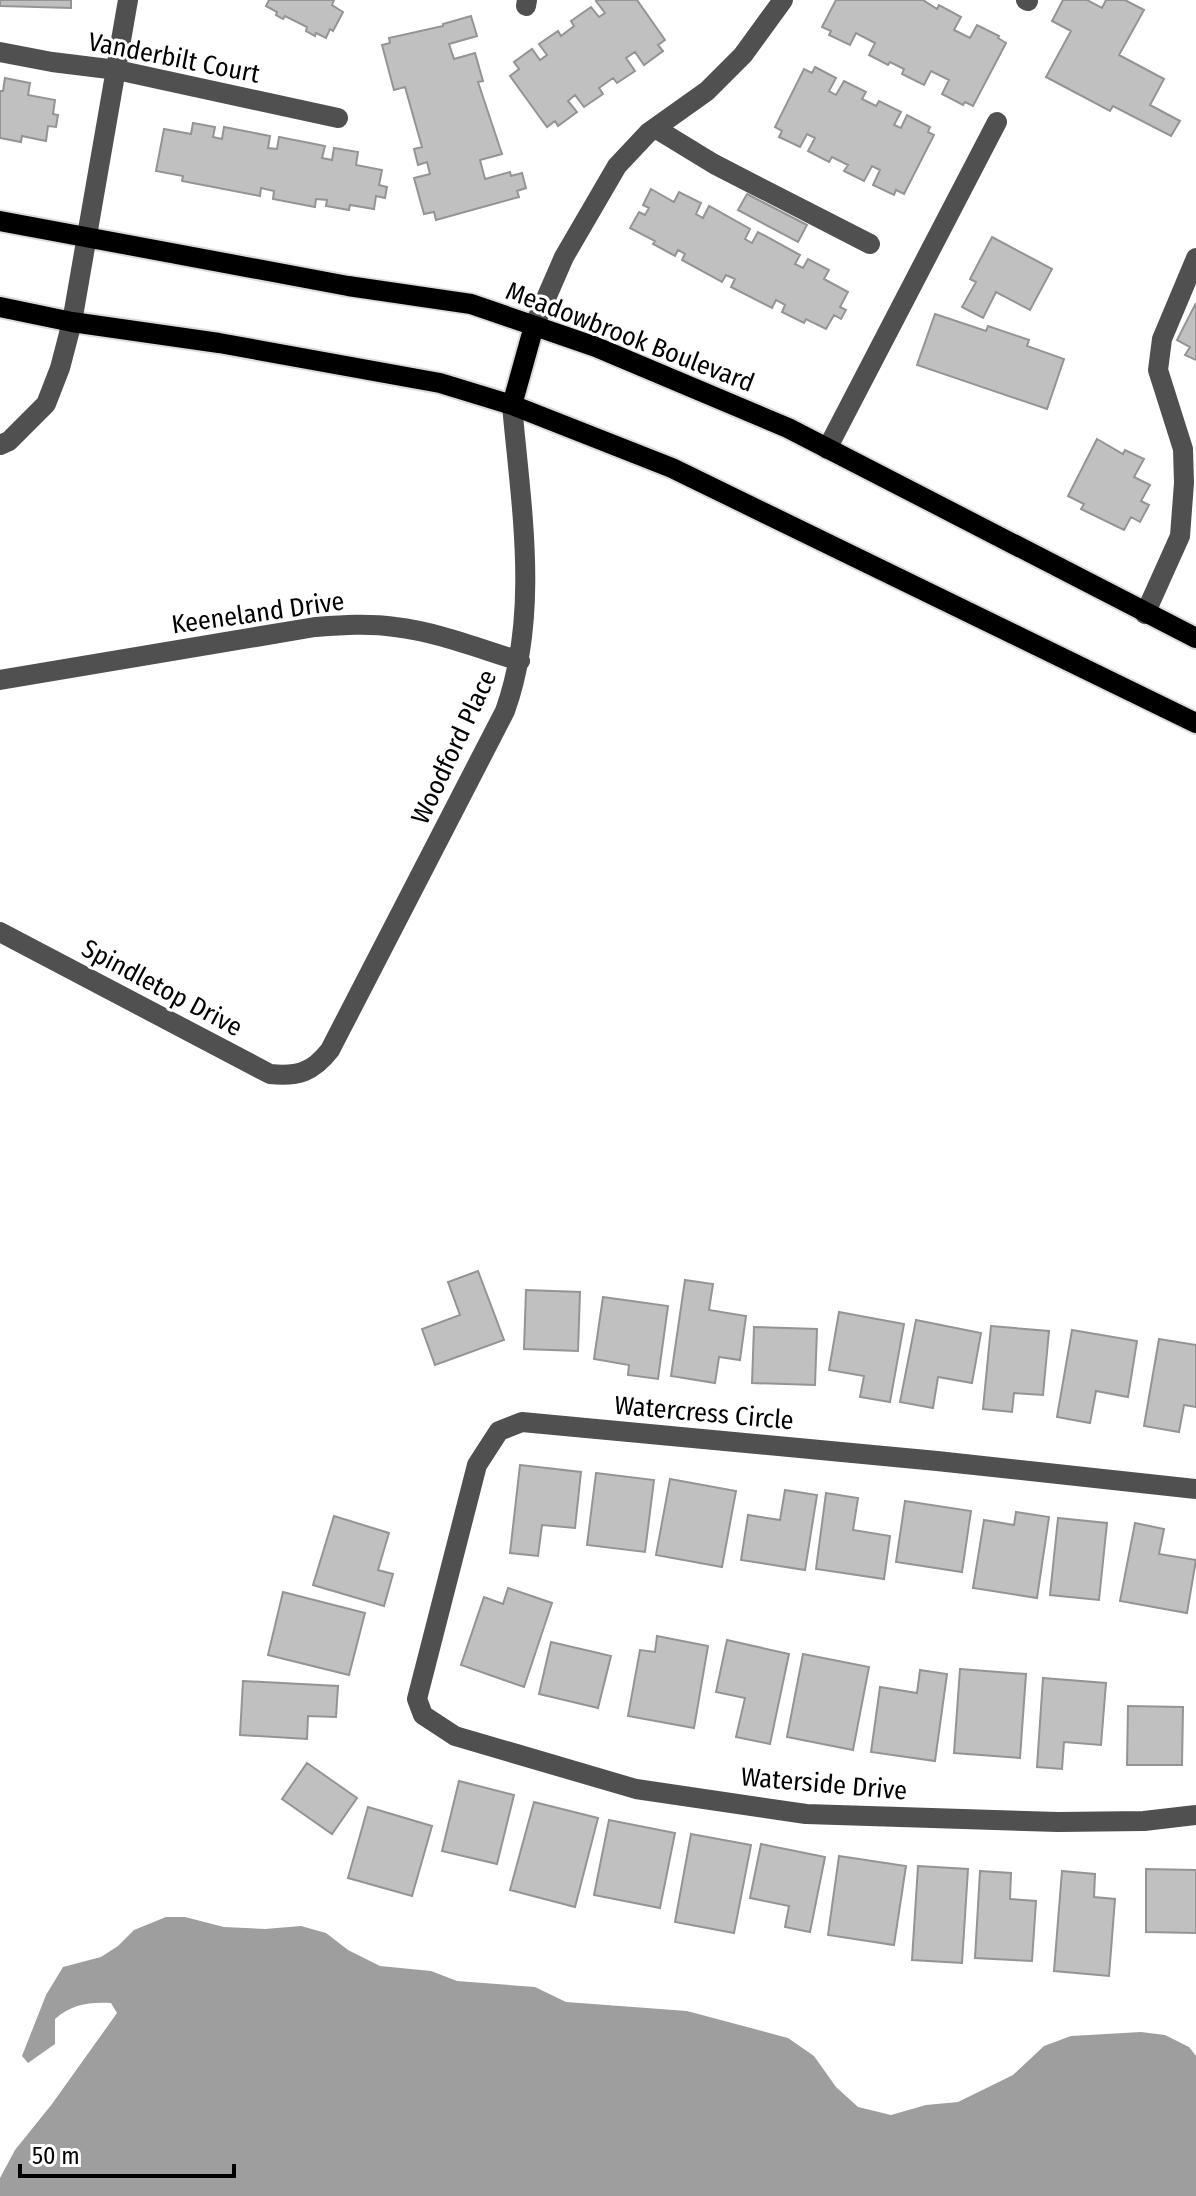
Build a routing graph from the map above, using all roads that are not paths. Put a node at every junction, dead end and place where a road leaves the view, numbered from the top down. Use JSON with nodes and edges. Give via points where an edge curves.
{"nodes":[{"id":1,"x":128,"y":0,"type":"edge"},
{"id":2,"x":783,"y":0,"type":"edge"},
{"id":3,"x":0,"y":52,"type":"edge"},
{"id":4,"x":117,"y":70,"type":"junction"},
{"id":5,"x":338,"y":118,"type":"dead end"},
{"id":6,"x":997,"y":122,"type":"dead end"},
{"id":7,"x":655,"y":128,"type":"junction"},
{"id":8,"x":0,"y":221,"type":"edge"},
{"id":9,"x":88,"y":238,"type":"junction"},
{"id":10,"x":870,"y":244,"type":"dead end"},
{"id":11,"x":1196,"y":258,"type":"edge"},
{"id":12,"x":0,"y":307,"type":"edge"},
{"id":13,"x":72,"y":322,"type":"junction"},
{"id":14,"x":534,"y":326,"type":"junction"},
{"id":15,"x":512,"y":405,"type":"junction"},
{"id":16,"x":0,"y":445,"type":"edge"},
{"id":17,"x":827,"y":449,"type":"junction"},
{"id":18,"x":1145,"y":614,"type":"junction"},
{"id":19,"x":1196,"y":638,"type":"edge"},
{"id":20,"x":520,"y":661,"type":"junction"},
{"id":21,"x":0,"y":680,"type":"edge"},
{"id":22,"x":1196,"y":723,"type":"edge"},
{"id":23,"x":0,"y":932,"type":"edge"},
{"id":24,"x":304,"y":1073,"type":"joint"},
{"id":25,"x":1196,"y":1489,"type":"edge"},
{"id":26,"x":419,"y":1707,"type":"joint"},
{"id":27,"x":1196,"y":1815,"type":"edge"}],
"edges":[{"from":1,"to":4,"type":"street"},
{"from":2,"to":7,"type":"street","via":[[707,91]]},
{"from":3,"to":4,"type":"street","name":"Vanderbilt Court"},
{"from":4,"to":5,"type":"street","name":"Vanderbilt Court"},
{"from":4,"to":9,"type":"street"},
{"from":6,"to":17,"type":"street"},
{"from":7,"to":10,"type":"street"},
{"from":7,"to":14,"type":"street","via":[[617,166],[564,257]]},
{"from":8,"to":9,"type":"main road","name":"Meadowbrook Boulevard"},
{"from":9,"to":13,"type":"street"},
{"from":9,"to":14,"type":"main road","name":"Meadowbrook Boulevard","via":[[471,304]]},
{"from":11,"to":18,"type":"street","via":[[1162,339],[1158,370],[1183,449],[1180,536]]},
{"from":12,"to":13,"type":"main road"},
{"from":13,"to":15,"type":"main road","via":[[440,383]]},
{"from":13,"to":16,"type":"street","via":[[46,404]]},
{"from":14,"to":15,"type":"main road"},
{"from":14,"to":17,"type":"main road","name":"Meadowbrook Boulevard","via":[[596,347]]},
{"from":15,"to":20,"type":"street","name":"Woodford Place","via":[[525,554]]},
{"from":15,"to":22,"type":"main road","via":[[672,468]]},
{"from":17,"to":18,"type":"main road","name":"Meadowbrook Boulevard"},
{"from":18,"to":19,"type":"main road","name":"Meadowbrook Boulevard"},
{"from":20,"to":21,"type":"street","name":"Keeneland Drive","via":[[438,636],[358,624]]},
{"from":20,"to":24,"type":"street","name":"Woodford Place","via":[[505,711],[330,1050]]},
{"from":23,"to":24,"type":"street","name":"Spindletop Drive","via":[[270,1074]]},
{"from":25,"to":26,"type":"street","name":"Watercress Circle","via":[[522,1422],[499,1431],[477,1465]]},
{"from":26,"to":27,"type":"street","name":"Waterside Drive","via":[[455,1736],[636,1789],[806,1814],[1058,1822]]}]}
